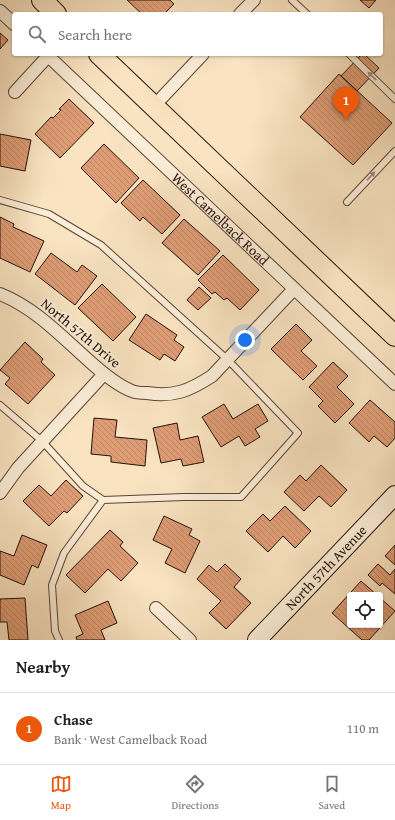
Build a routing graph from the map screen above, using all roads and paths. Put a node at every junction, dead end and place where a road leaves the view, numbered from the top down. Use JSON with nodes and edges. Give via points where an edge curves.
{"nodes":[{"id":1,"x":42,"y":0,"type":"edge"},
{"id":2,"x":254,"y":0,"type":"edge"},
{"id":3,"x":292,"y":0,"type":"edge"},
{"id":4,"x":0,"y":11,"type":"edge"},
{"id":5,"x":54,"y":12,"type":"edge"},
{"id":6,"x":242,"y":12,"type":"edge"},
{"id":7,"x":304,"y":12,"type":"edge"},
{"id":8,"x":12,"y":22,"type":"edge"},
{"id":9,"x":46,"y":56,"type":"edge"},
{"id":10,"x":48,"y":56,"type":"edge"},
{"id":11,"x":101,"y":56,"type":"edge"},
{"id":12,"x":201,"y":56,"type":"edge"},
{"id":13,"x":351,"y":56,"type":"edge"},
{"id":14,"x":15,"y":92,"type":"dead end"},
{"id":15,"x":395,"y":99,"type":"edge"},
{"id":16,"x":154,"y":106,"type":"junction"},
{"id":17,"x":395,"y":151,"type":"edge"},
{"id":18,"x":0,"y":200,"type":"edge"},
{"id":19,"x":348,"y":202,"type":"dead end"},
{"id":20,"x":294,"y":289,"type":"junction"},
{"id":21,"x":0,"y":294,"type":"edge"},
{"id":22,"x":395,"y":336,"type":"edge"},
{"id":23,"x":228,"y":360,"type":"junction"},
{"id":24,"x":104,"y":374,"type":"junction"},
{"id":25,"x":395,"y":384,"type":"edge"},
{"id":26,"x":0,"y":405,"type":"edge"},
{"id":27,"x":42,"y":441,"type":"junction"},
{"id":28,"x":0,"y":493,"type":"edge"},
{"id":29,"x":395,"y":495,"type":"edge"},
{"id":30,"x":103,"y":500,"type":"junction"},
{"id":31,"x":156,"y":608,"type":"dead end"},
{"id":32,"x":59,"y":640,"type":"edge"},
{"id":33,"x":190,"y":640,"type":"edge"},
{"id":34,"x":257,"y":640,"type":"edge"}],
"edges":[{"from":1,"to":5,"type":"main road"},
{"from":2,"to":6,"type":"street"},
{"from":3,"to":7,"type":"lane"},
{"from":4,"to":8,"type":"street"},
{"from":9,"to":14,"type":"street"},
{"from":10,"to":20,"type":"street","name":"West Camelback Road"},
{"from":11,"to":16,"type":"main road"},
{"from":12,"to":16,"type":"street"},
{"from":15,"to":13,"type":"lane","one_way":true},
{"from":16,"to":22,"type":"main road"},
{"from":19,"to":17,"type":"lane","one_way":true},
{"from":18,"to":23,"type":"lane","via":[[49,214],[101,245]]},
{"from":20,"to":23,"type":"street","name":"North 57th Drive"},
{"from":20,"to":25,"type":"street","name":"West Camelback Road"},
{"from":21,"to":24,"type":"street","name":"North 57th Drive","via":[[24,305],[42,318]]},
{"from":23,"to":24,"type":"street","name":"North 57th Drive","via":[[212,376],[179,394],[132,391]]},
{"from":23,"to":30,"type":"lane","via":[[298,433],[241,497]]},
{"from":24,"to":27,"type":"street"},
{"from":26,"to":27,"type":"lane"},
{"from":27,"to":28,"type":"street"},
{"from":27,"to":30,"type":"lane","via":[[83,486]]},
{"from":29,"to":34,"type":"street","name":"North 57th Avenue"},
{"from":30,"to":32,"type":"lane","via":[[64,553],[52,584],[55,631]]},
{"from":31,"to":33,"type":"street"}]}
